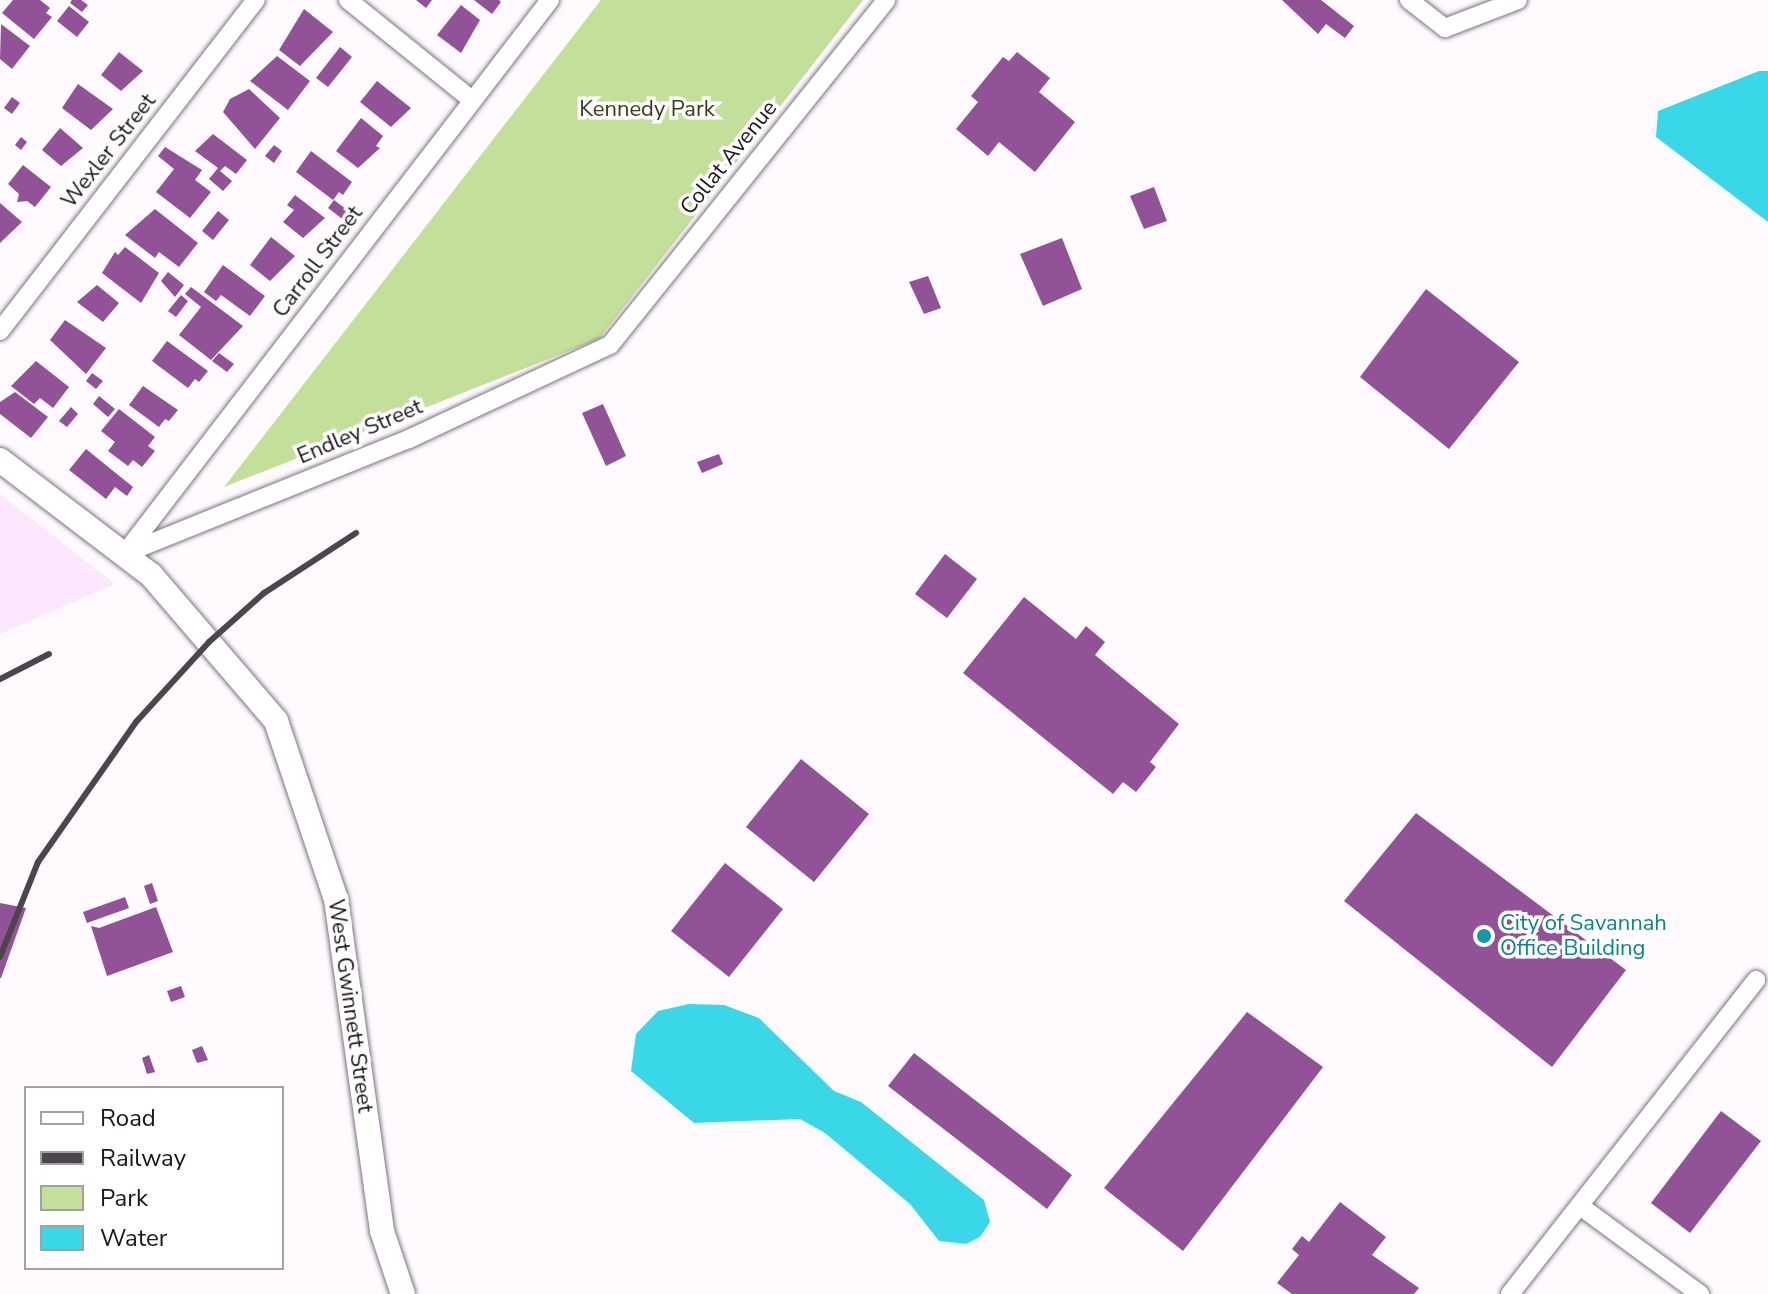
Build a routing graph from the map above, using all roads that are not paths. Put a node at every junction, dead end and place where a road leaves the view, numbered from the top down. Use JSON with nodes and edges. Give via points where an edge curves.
{"nodes":[{"id":1,"x":256,"y":0,"type":"edge"},
{"id":2,"x":348,"y":0,"type":"edge"},
{"id":3,"x":550,"y":0,"type":"edge"},
{"id":4,"x":886,"y":0,"type":"edge"},
{"id":5,"x":1409,"y":0,"type":"edge"},
{"id":6,"x":1518,"y":0,"type":"edge"},
{"id":7,"x":472,"y":100,"type":"junction"},
{"id":8,"x":0,"y":331,"type":"edge"},
{"id":9,"x":610,"y":345,"type":"joint"},
{"id":10,"x":0,"y":460,"type":"edge"},
{"id":11,"x":124,"y":554,"type":"junction"},
{"id":12,"x":1756,"y":980,"type":"dead end"},
{"id":13,"x":1580,"y":1206,"type":"junction"},
{"id":14,"x":403,"y":1294,"type":"edge"},
{"id":15,"x":1510,"y":1294,"type":"edge"},
{"id":16,"x":1700,"y":1294,"type":"edge"}],
"edges":[{"from":1,"to":8,"type":"street","name":"Wexler Street"},
{"from":2,"to":7,"type":"street"},
{"from":3,"to":7,"type":"street","name":"Carroll Street"},
{"from":4,"to":9,"type":"street","name":"Collat Avenue"},
{"from":5,"to":6,"type":"street","via":[[1445,28]]},
{"from":7,"to":11,"type":"street","name":"Carroll Street"},
{"from":9,"to":11,"type":"street","name":"Endley Street","via":[[409,439]]},
{"from":10,"to":11,"type":"main road","name":"West Gwinnett Street"},
{"from":11,"to":14,"type":"main road","name":"West Gwinnett Street","via":[[151,575],[276,721],[336,899],[382,1231]]},
{"from":12,"to":13,"type":"street"},
{"from":13,"to":15,"type":"street"},
{"from":13,"to":16,"type":"street"}]}
